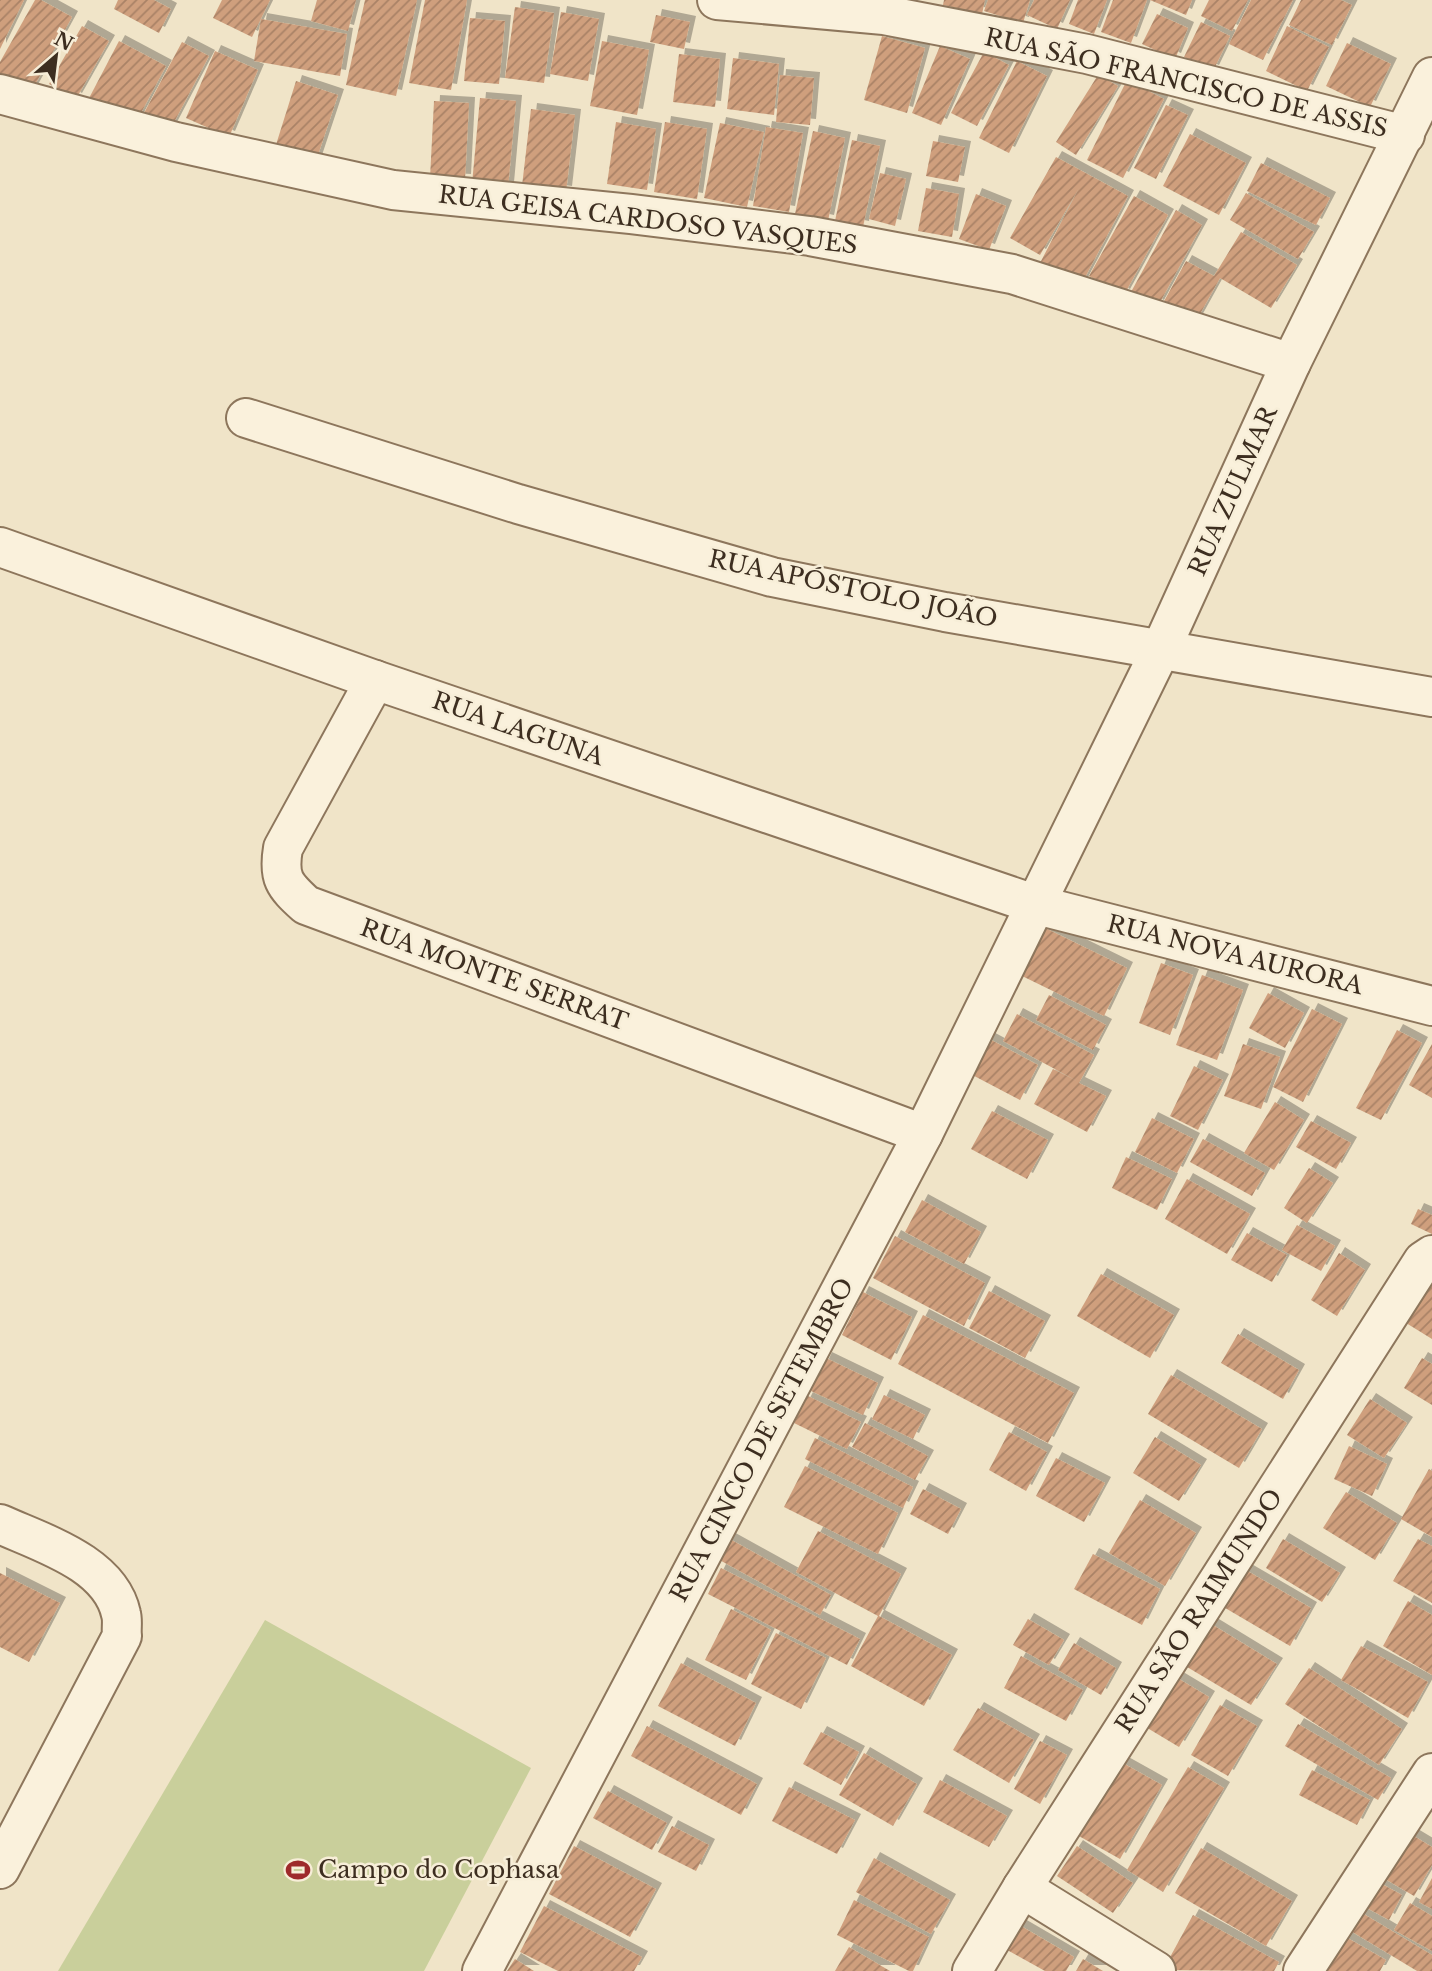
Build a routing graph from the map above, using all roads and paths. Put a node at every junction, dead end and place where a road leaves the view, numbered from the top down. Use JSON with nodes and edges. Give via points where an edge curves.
{"nodes":[{"id":1,"x":717,"y":0,"type":"edge"},
{"id":2,"x":1432,"y":77,"type":"edge"},
{"id":3,"x":0,"y":94,"type":"edge"},
{"id":4,"x":1405,"y":135,"type":"junction"},
{"id":5,"x":1291,"y":363,"type":"junction"},
{"id":6,"x":246,"y":418,"type":"dead end"},
{"id":7,"x":0,"y":547,"type":"edge"},
{"id":8,"x":1161,"y":649,"type":"junction"},
{"id":9,"x":375,"y":680,"type":"junction"},
{"id":10,"x":1432,"y":697,"type":"edge"},
{"id":11,"x":1037,"y":905,"type":"junction"},
{"id":12,"x":1432,"y":1006,"type":"edge"},
{"id":13,"x":923,"y":1134,"type":"junction"},
{"id":14,"x":1432,"y":1255,"type":"edge"},
{"id":15,"x":0,"y":1524,"type":"edge"},
{"id":16,"x":1432,"y":1773,"type":"edge"},
{"id":17,"x":0,"y":1869,"type":"edge"},
{"id":18,"x":1023,"y":1888,"type":"junction"},
{"id":19,"x":482,"y":1971,"type":"edge"},
{"id":20,"x":972,"y":1971,"type":"edge"},
{"id":21,"x":1156,"y":1971,"type":"edge"},
{"id":22,"x":1303,"y":1971,"type":"edge"}],
"edges":[{"from":1,"to":4,"type":"street","name":"RUA SÃO FRANCISCO DE ASSIS","via":[[884,15],[1087,54]]},
{"from":2,"to":4,"type":"street","name":"RUA ZULMAR"},
{"from":3,"to":5,"type":"street","name":"RUA GEISA CARDOSO VASQUES","via":[[176,142],[393,190],[810,236],[1012,274]]},
{"from":4,"to":5,"type":"street","name":"RUA ZULMAR"},
{"from":5,"to":8,"type":"street","name":"RUA ZULMAR"},
{"from":6,"to":8,"type":"street","name":"RUA APÓSTOLO JOÃO","via":[[518,504],[772,577]]},
{"from":7,"to":9,"type":"street","name":"RUA LAGUNA"},
{"from":8,"to":10,"type":"street","name":"RUA APÓSTOLO JOÃO"},
{"from":8,"to":11,"type":"street","name":"RUA ZULMAR"},
{"from":9,"to":11,"type":"street","name":"RUA LAGUNA"},
{"from":9,"to":13,"type":"street","name":"RUA MONTE SERRAT","via":[[283,848],[280,869],[289,890],[306,905]]},
{"from":11,"to":12,"type":"street","name":"RUA NOVA AURORA"},
{"from":11,"to":13,"type":"street","name":"RUA CINCO DE SETEMBRO"},
{"from":13,"to":19,"type":"street","name":"RUA CINCO DE SETEMBRO"},
{"from":14,"to":18,"type":"street","name":"RUA SÃO RAIMUNDO","via":[[1423,1261]]},
{"from":15,"to":17,"type":"street","via":[[81,1561],[109,1588],[121,1614],[122,1636]]},
{"from":16,"to":22,"type":"street"},
{"from":18,"to":20,"type":"street","name":"RUA SÃO RAIMUNDO"},
{"from":18,"to":21,"type":"street"}]}
